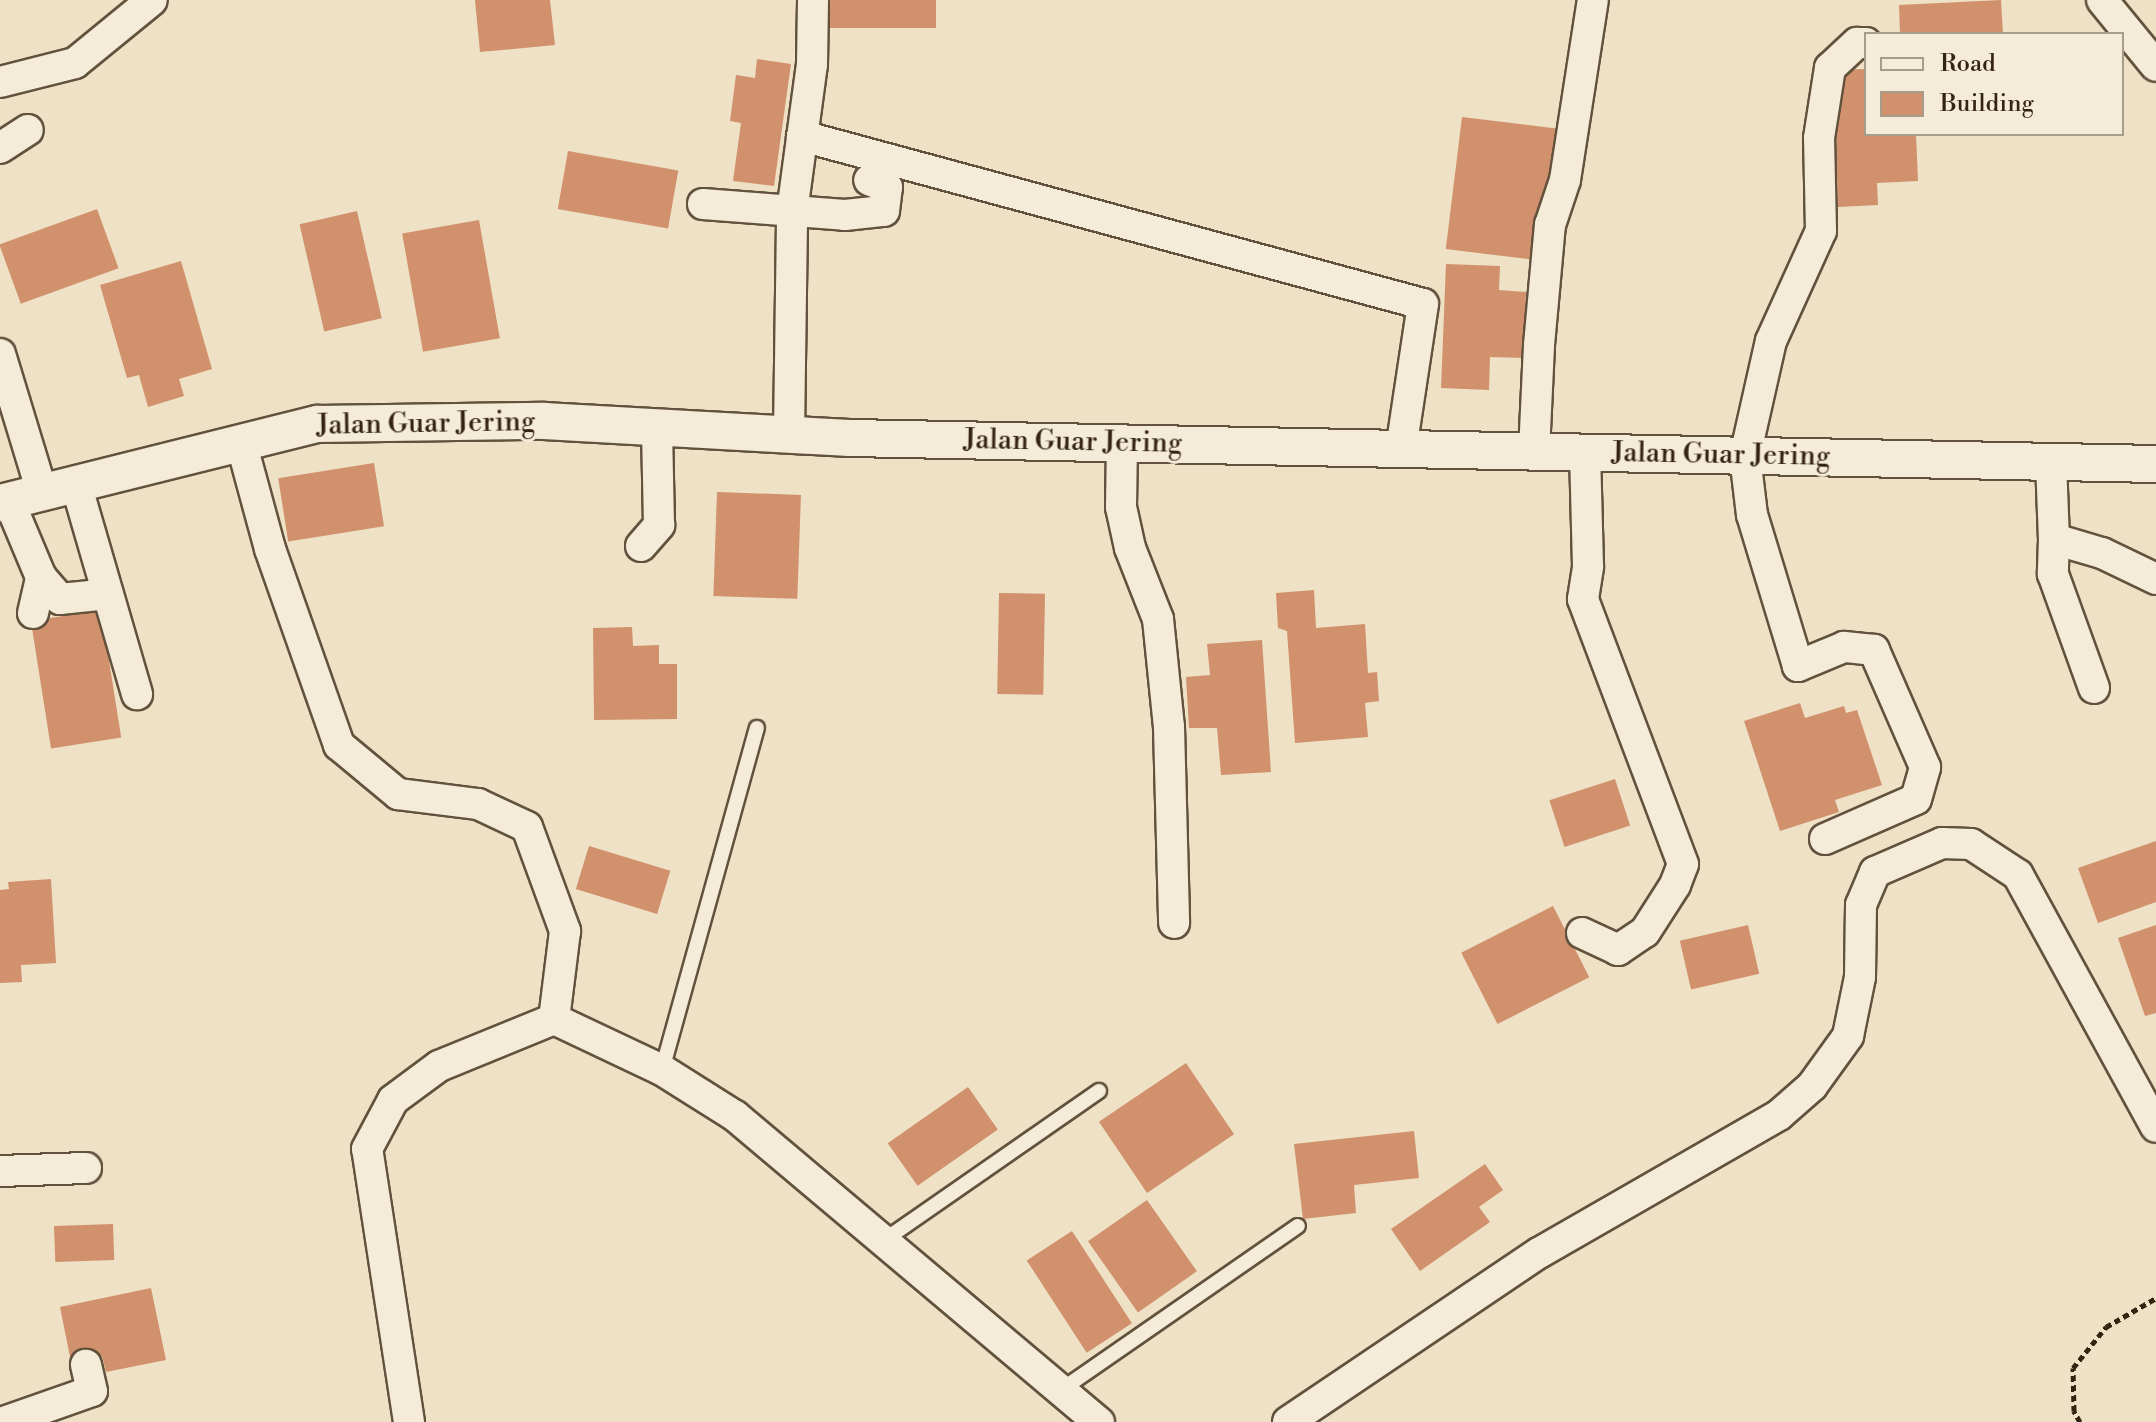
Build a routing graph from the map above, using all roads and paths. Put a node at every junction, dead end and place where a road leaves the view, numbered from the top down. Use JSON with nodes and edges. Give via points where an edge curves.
{"nodes":[{"id":1,"x":152,"y":0,"type":"edge"},
{"id":2,"x":813,"y":0,"type":"edge"},
{"id":3,"x":1593,"y":0,"type":"edge"},
{"id":4,"x":2102,"y":0,"type":"edge"},
{"id":5,"x":1864,"y":43,"type":"edge"},
{"id":6,"x":2156,"y":66,"type":"edge"},
{"id":7,"x":0,"y":82,"type":"edge"},
{"id":8,"x":28,"y":130,"type":"dead end"},
{"id":9,"x":802,"y":136,"type":"junction"},
{"id":10,"x":0,"y":148,"type":"edge"},
{"id":11,"x":869,"y":180,"type":"dead end"},
{"id":12,"x":703,"y":204,"type":"dead end"},
{"id":13,"x":792,"y":212,"type":"junction"},
{"id":14,"x":0,"y":354,"type":"edge"},
{"id":15,"x":657,"y":428,"type":"junction"},
{"id":16,"x":789,"y":435,"type":"junction"},
{"id":17,"x":241,"y":442,"type":"junction"},
{"id":18,"x":1122,"y":443,"type":"junction"},
{"id":19,"x":1401,"y":449,"type":"junction"},
{"id":20,"x":1534,"y":452,"type":"junction"},
{"id":21,"x":1585,"y":453,"type":"junction"},
{"id":22,"x":1745,"y":456,"type":"junction"},
{"id":23,"x":2051,"y":462,"type":"junction"},
{"id":24,"x":2156,"y":464,"type":"edge"},
{"id":25,"x":76,"y":484,"type":"junction"},
{"id":26,"x":17,"y":499,"type":"edge"},
{"id":27,"x":2054,"y":539,"type":"junction"},
{"id":28,"x":641,"y":546,"type":"dead end"},
{"id":29,"x":41,"y":577,"type":"junction"},
{"id":30,"x":2156,"y":579,"type":"edge"},
{"id":31,"x":108,"y":594,"type":"junction"},
{"id":32,"x":33,"y":613,"type":"dead end"},
{"id":33,"x":2094,"y":688,"type":"dead end"},
{"id":34,"x":137,"y":694,"type":"dead end"},
{"id":35,"x":757,"y":728,"type":"dead end"},
{"id":36,"x":1825,"y":839,"type":"dead end"},
{"id":37,"x":1174,"y":923,"type":"dead end"},
{"id":38,"x":1582,"y":933,"type":"dead end"},
{"id":39,"x":554,"y":1019,"type":"junction"},
{"id":40,"x":662,"y":1070,"type":"junction"},
{"id":41,"x":1099,"y":1091,"type":"dead end"},
{"id":42,"x":2156,"y":1127,"type":"edge"},
{"id":43,"x":86,"y":1168,"type":"dead end"},
{"id":44,"x":0,"y":1171,"type":"edge"},
{"id":45,"x":1298,"y":1226,"type":"dead end"},
{"id":46,"x":883,"y":1241,"type":"junction"},
{"id":47,"x":2156,"y":1298,"type":"edge"},
{"id":48,"x":86,"y":1365,"type":"dead end"},
{"id":49,"x":1061,"y":1390,"type":"junction"},
{"id":50,"x":4,"y":1422,"type":"edge"},
{"id":51,"x":409,"y":1422,"type":"edge"},
{"id":52,"x":1099,"y":1422,"type":"edge"},
{"id":53,"x":1288,"y":1422,"type":"edge"},
{"id":54,"x":2080,"y":1422,"type":"edge"}],
"edges":[{"from":1,"to":7,"type":"street","via":[[75,63]]},
{"from":2,"to":9,"type":"street","via":[[812,65]]},
{"from":3,"to":20,"type":"street","via":[[1565,180],[1550,225]]},
{"from":4,"to":6,"type":"street"},
{"from":5,"to":22,"type":"street","via":[[1857,43],[1830,68],[1819,138],[1821,231],[1771,341]]},
{"from":8,"to":10,"type":"street"},
{"from":9,"to":13,"type":"street"},
{"from":9,"to":19,"type":"street","via":[[1423,304]]},
{"from":11,"to":13,"type":"street","via":[[887,187],[884,211]]},
{"from":12,"to":13,"type":"street"},
{"from":13,"to":16,"type":"street"},
{"from":14,"to":26,"type":"street"},
{"from":15,"to":16,"type":"street","name":"Jalan Guar Jering"},
{"from":15,"to":17,"type":"street","name":"Jalan Guar Jering","via":[[544,421],[317,424]]},
{"from":15,"to":28,"type":"street","via":[[659,525]]},
{"from":16,"to":18,"type":"street","name":"Jalan Guar Jering"},
{"from":17,"to":25,"type":"street","name":"Jalan Guar Jering"},
{"from":17,"to":39,"type":"street","via":[[270,549],[339,745],[398,794],[478,804],[527,827],[565,931]]},
{"from":18,"to":19,"type":"street","name":"Jalan Guar Jering"},
{"from":18,"to":37,"type":"street","via":[[1124,521],[1158,619],[1169,727]]},
{"from":19,"to":20,"type":"street","name":"Jalan Guar Jering"},
{"from":20,"to":21,"type":"street","name":"Jalan Guar Jering"},
{"from":21,"to":22,"type":"street","name":"Jalan Guar Jering"},
{"from":21,"to":38,"type":"street","via":[[1588,566],[1583,599],[1683,864],[1645,932],[1618,950]]},
{"from":22,"to":23,"type":"street","name":"Jalan Guar Jering"},
{"from":22,"to":36,"type":"street","via":[[1752,515],[1798,666],[1844,647],[1874,650],[1925,767],[1916,799]]},
{"from":23,"to":24,"type":"street","name":"Jalan Guar Jering"},
{"from":23,"to":27,"type":"street"},
{"from":25,"to":26,"type":"street","name":"Jalan Guar Jering"},
{"from":25,"to":31,"type":"street"},
{"from":26,"to":29,"type":"street"},
{"from":27,"to":30,"type":"street","via":[[2102,553]]},
{"from":27,"to":33,"type":"street","via":[[2053,574]]},
{"from":29,"to":31,"type":"street","via":[[60,599]]},
{"from":29,"to":32,"type":"street"},
{"from":31,"to":34,"type":"street"},
{"from":35,"to":40,"type":"lane"},
{"from":39,"to":40,"type":"street"},
{"from":39,"to":51,"type":"street","via":[[439,1066],[393,1100],[367,1149]]},
{"from":40,"to":46,"type":"street","via":[[735,1116]]},
{"from":41,"to":46,"type":"lane"},
{"from":42,"to":53,"type":"street","via":[[2018,875],[1971,844],[1942,843],[1875,872],[1861,905],[1860,977],[1848,1036],[1812,1086],[1779,1115],[1539,1253]]},
{"from":43,"to":44,"type":"street"},
{"from":45,"to":49,"type":"lane"},
{"from":46,"to":49,"type":"street"},
{"from":47,"to":54,"type":"path","via":[[2106,1327],[2073,1368],[2074,1411]]},
{"from":48,"to":50,"type":"street","via":[[92,1391]]},
{"from":49,"to":52,"type":"street"}]}
